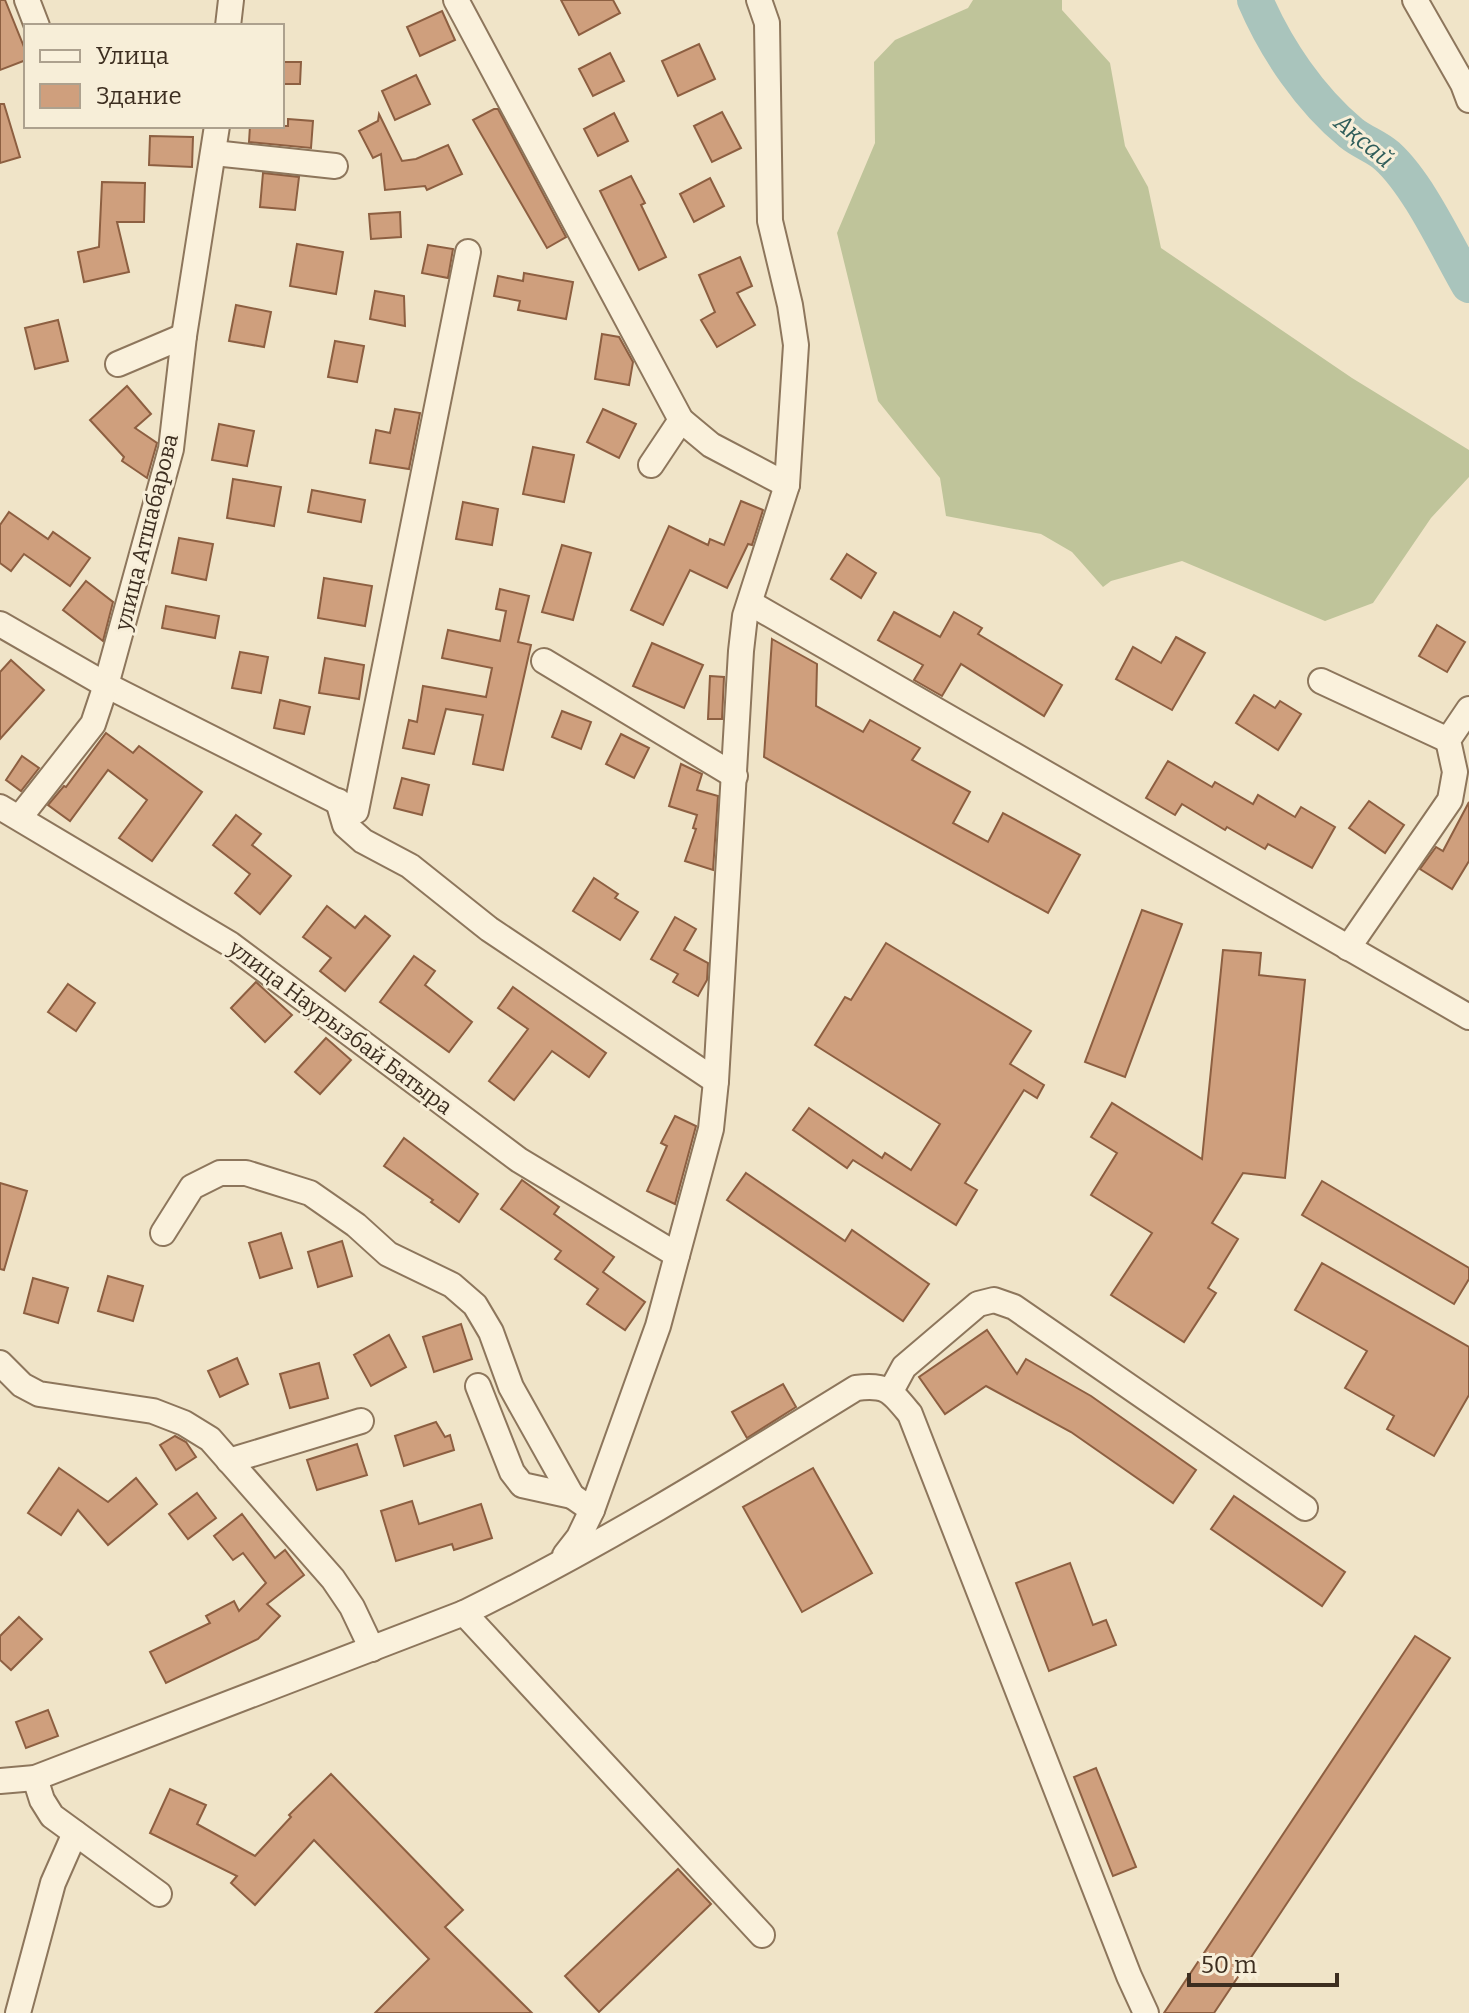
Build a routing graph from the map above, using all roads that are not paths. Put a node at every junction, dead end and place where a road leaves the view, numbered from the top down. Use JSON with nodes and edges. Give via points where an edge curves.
{"nodes":[{"id":1,"x":27,"y":0,"type":"edge"},
{"id":2,"x":231,"y":0,"type":"edge"},
{"id":3,"x":456,"y":0,"type":"edge"},
{"id":4,"x":759,"y":0,"type":"edge"},
{"id":5,"x":1415,"y":0,"type":"edge"},
{"id":6,"x":36,"y":24,"type":"edge"},
{"id":7,"x":228,"y":24,"type":"edge"},
{"id":8,"x":1469,"y":100,"type":"edge"},
{"id":9,"x":217,"y":128,"type":"edge"},
{"id":10,"x":214,"y":153,"type":"junction"},
{"id":11,"x":335,"y":166,"type":"dead end"},
{"id":12,"x":468,"y":252,"type":"dead end"},
{"id":13,"x":184,"y":336,"type":"junction"},
{"id":14,"x":118,"y":364,"type":"dead end"},
{"id":15,"x":681,"y":420,"type":"junction"},
{"id":16,"x":651,"y":465,"type":"dead end"},
{"id":17,"x":787,"y":485,"type":"junction"},
{"id":18,"x":750,"y":603,"type":"junction"},
{"id":19,"x":0,"y":624,"type":"edge"},
{"id":20,"x":544,"y":661,"type":"dead end"},
{"id":21,"x":1321,"y":681,"type":"dead end"},
{"id":22,"x":106,"y":685,"type":"junction"},
{"id":23,"x":1469,"y":709,"type":"edge"},
{"id":24,"x":1448,"y":740,"type":"junction"},
{"id":25,"x":735,"y":776,"type":"junction"},
{"id":26,"x":338,"y":801,"type":"junction"},
{"id":27,"x":6,"y":811,"type":"edge"},
{"id":28,"x":1348,"y":948,"type":"junction"},
{"id":29,"x":1469,"y":1017,"type":"edge"},
{"id":30,"x":716,"y":1081,"type":"junction"},
{"id":31,"x":163,"y":1233,"type":"dead end"},
{"id":32,"x":677,"y":1255,"type":"junction"},
{"id":33,"x":0,"y":1363,"type":"edge"},
{"id":34,"x":478,"y":1386,"type":"dead end"},
{"id":35,"x":891,"y":1391,"type":"junction"},
{"id":36,"x":361,"y":1421,"type":"dead end"},
{"id":37,"x":229,"y":1461,"type":"junction"},
{"id":38,"x":572,"y":1496,"type":"junction"},
{"id":39,"x":1305,"y":1508,"type":"dead end"},
{"id":40,"x":592,"y":1510,"type":"junction"},
{"id":41,"x":558,"y":1563,"type":"junction"},
{"id":42,"x":464,"y":1613,"type":"junction"},
{"id":43,"x":372,"y":1649,"type":"junction"},
{"id":44,"x":35,"y":1778,"type":"junction"},
{"id":45,"x":0,"y":1781,"type":"edge"},
{"id":46,"x":75,"y":1833,"type":"junction"},
{"id":47,"x":159,"y":1894,"type":"dead end"},
{"id":48,"x":762,"y":1935,"type":"dead end"},
{"id":49,"x":18,"y":2013,"type":"edge"},
{"id":50,"x":1146,"y":2013,"type":"edge"}],
"edges":[{"from":1,"to":6,"type":"street"},
{"from":2,"to":7,"type":"street"},
{"from":3,"to":15,"type":"street"},
{"from":4,"to":17,"type":"street","via":[[767,23],[770,221],[796,345]]},
{"from":5,"to":8,"type":"street"},
{"from":9,"to":10,"type":"street","name":"улица Атшабарова"},
{"from":10,"to":11,"type":"street"},
{"from":10,"to":13,"type":"street","name":"улица Атшабарова"},
{"from":12,"to":26,"type":"street","via":[[356,811]]},
{"from":13,"to":14,"type":"street"},
{"from":13,"to":22,"type":"street","name":"улица Атшабарова","via":[[171,449]]},
{"from":15,"to":16,"type":"street"},
{"from":15,"to":17,"type":"street","via":[[711,445]]},
{"from":17,"to":18,"type":"street"},
{"from":18,"to":25,"type":"street","via":[[741,651]]},
{"from":18,"to":28,"type":"street"},
{"from":19,"to":22,"type":"street"},
{"from":20,"to":25,"type":"street"},
{"from":21,"to":24,"type":"street"},
{"from":22,"to":26,"type":"street"},
{"from":22,"to":27,"type":"street","name":"улица Атшабарова","via":[[93,724]]},
{"from":23,"to":24,"type":"street"},
{"from":24,"to":28,"type":"street","via":[[1455,772],[1450,800]]},
{"from":25,"to":30,"type":"street"},
{"from":26,"to":30,"type":"street","via":[[345,825],[363,841],[410,866],[489,929]]},
{"from":27,"to":32,"type":"street","name":"улица Наурызбай Батыра","via":[[230,944],[519,1160]]},
{"from":28,"to":29,"type":"street"},
{"from":30,"to":32,"type":"street","via":[[711,1129]]},
{"from":31,"to":38,"type":"street","via":[[192,1187],[220,1173],[246,1173],[310,1193],[388,1254],[452,1285],[475,1305],[511,1387]]},
{"from":32,"to":40,"type":"street","via":[[658,1326]]},
{"from":33,"to":37,"type":"street","via":[[39,1394],[153,1411],[184,1423],[210,1439]]},
{"from":34,"to":38,"type":"street","via":[[522,1485]]},
{"from":35,"to":39,"type":"street","via":[[904,1367],[978,1304],[994,1300],[1014,1307]]},
{"from":35,"to":41,"type":"street","via":[[875,1385],[856,1388]]},
{"from":35,"to":50,"type":"street","via":[[910,1414]]},
{"from":36,"to":37,"type":"street"},
{"from":37,"to":43,"type":"street","via":[[333,1579]]},
{"from":38,"to":40,"type":"street"},
{"from":40,"to":41,"type":"street"},
{"from":41,"to":42,"type":"street"},
{"from":42,"to":43,"type":"street"},
{"from":42,"to":48,"type":"street"},
{"from":43,"to":44,"type":"street"},
{"from":44,"to":45,"type":"street"},
{"from":44,"to":46,"type":"street","via":[[52,1816]]},
{"from":46,"to":47,"type":"street"},
{"from":46,"to":49,"type":"street","via":[[53,1883]]}]}
